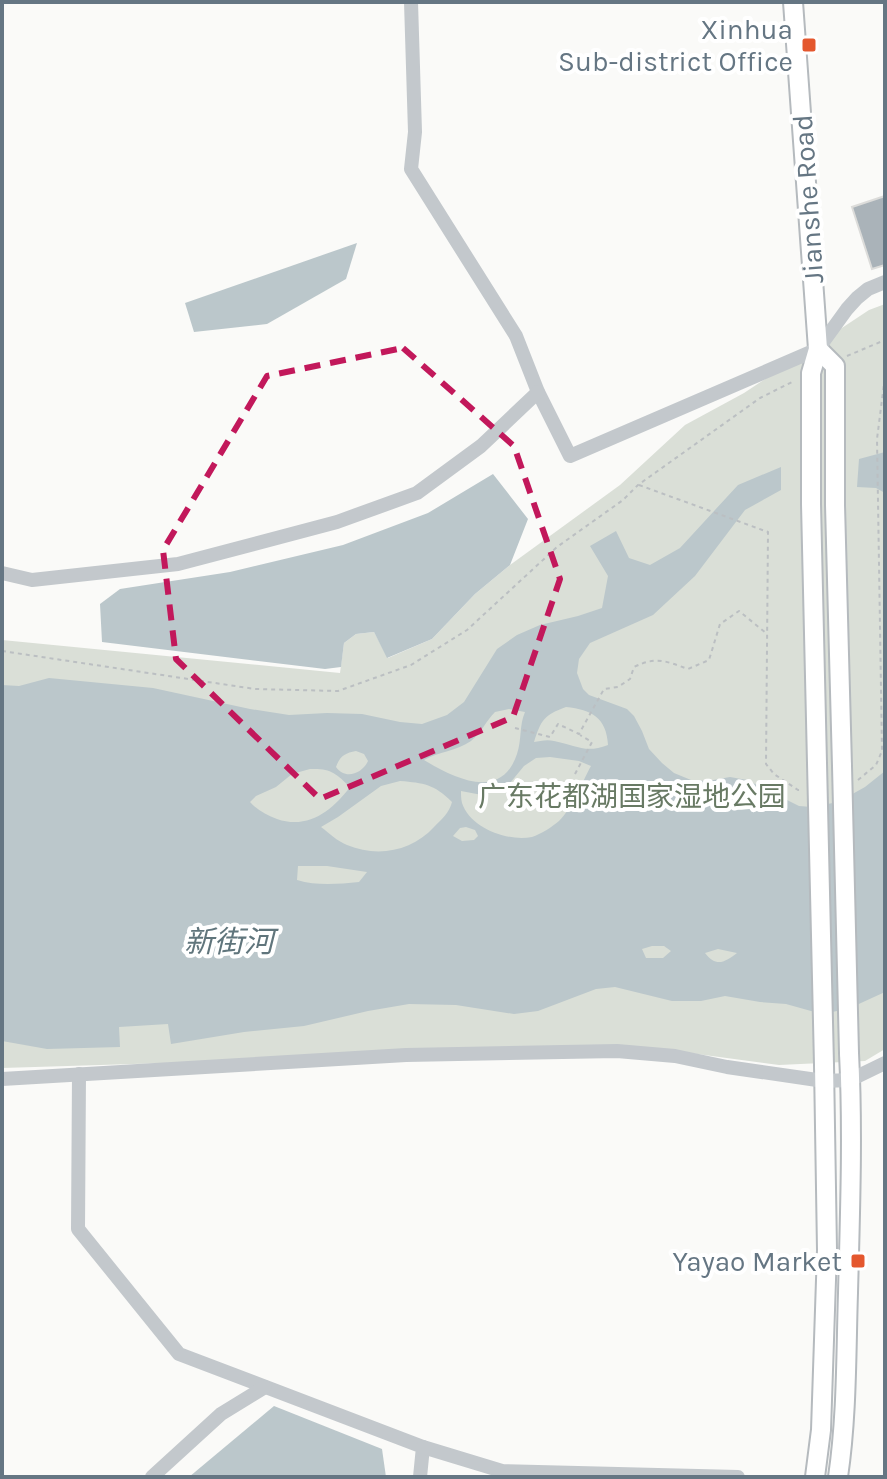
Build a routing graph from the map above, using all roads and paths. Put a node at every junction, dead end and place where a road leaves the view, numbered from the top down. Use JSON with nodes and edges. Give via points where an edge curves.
{"nodes":[{"id":1,"x":411,"y":2,"type":"edge"},
{"id":2,"x":793,"y":2,"type":"edge"},
{"id":3,"x":885,"y":282,"type":"edge"},
{"id":4,"x":885,"y":340,"type":"edge"},
{"id":5,"x":818,"y":349,"type":"junction"},
{"id":6,"x":832,"y":363,"type":"junction"},
{"id":7,"x":811,"y":373,"type":"junction"},
{"id":8,"x":885,"y":376,"type":"edge"},
{"id":9,"x":538,"y":392,"type":"junction"},
{"id":10,"x":638,"y":485,"type":"junction"},
{"id":11,"x":879,"y":512,"type":"dead end"},
{"id":12,"x":753,"y":526,"type":"dead end"},
{"id":13,"x":2,"y":573,"type":"edge"},
{"id":14,"x":767,"y":635,"type":"dead end"},
{"id":15,"x":2,"y":651,"type":"edge"},
{"id":16,"x":515,"y":728,"type":"dead end"},
{"id":17,"x":579,"y":734,"type":"junction"},
{"id":18,"x":575,"y":774,"type":"dead end"},
{"id":19,"x":885,"y":1063,"type":"edge"},
{"id":20,"x":824,"y":1073,"type":"junction"},
{"id":21,"x":79,"y":1074,"type":"junction"},
{"id":22,"x":2,"y":1079,"type":"edge"},
{"id":23,"x":850,"y":1080,"type":"junction"},
{"id":24,"x":265,"y":1387,"type":"junction"},
{"id":25,"x":423,"y":1447,"type":"junction"},
{"id":26,"x":152,"y":1477,"type":"edge"},
{"id":27,"x":420,"y":1477,"type":"edge"},
{"id":28,"x":738,"y":1477,"type":"edge"},
{"id":29,"x":815,"y":1477,"type":"edge"},
{"id":30,"x":838,"y":1477,"type":"edge"}],
"edges":[{"from":1,"to":9,"type":"street","via":[[411,169],[516,336]]},
{"from":2,"to":5,"type":"main road","name":"Jianshe Road"},
{"from":3,"to":5,"type":"street","via":[[857,298]]},
{"from":4,"to":6,"type":"path"},
{"from":5,"to":6,"type":"main road"},
{"from":5,"to":7,"type":"main road"},
{"from":5,"to":9,"type":"street","via":[[570,456]]},
{"from":6,"to":23,"type":"main road","bridge":true},
{"from":7,"to":10,"type":"path","via":[[760,398]]},
{"from":7,"to":20,"type":"main road","bridge":true},
{"from":8,"to":11,"type":"path","via":[[877,439]]},
{"from":9,"to":13,"type":"street","via":[[481,446],[417,493],[337,522],[178,564],[32,580]]},
{"from":10,"to":12,"type":"path"},
{"from":10,"to":15,"type":"path","via":[[557,547],[467,630],[411,665],[338,691],[255,689]]},
{"from":14,"to":17,"type":"path","via":[[739,611],[720,624],[709,660],[688,669],[662,661],[634,667],[630,679],[604,689]]},
{"from":16,"to":17,"type":"path","via":[[550,737],[558,724]]},
{"from":17,"to":18,"type":"path","via":[[592,742]]},
{"from":19,"to":23,"type":"street"},
{"from":20,"to":21,"type":"street","via":[[727,1067],[617,1051],[406,1055]]},
{"from":20,"to":23,"type":"street"},
{"from":20,"to":29,"type":"main road","via":[[827,1250]]},
{"from":21,"to":22,"type":"street"},
{"from":21,"to":24,"type":"street","via":[[78,1229],[179,1354]]},
{"from":23,"to":30,"type":"main road","via":[[845,1411]]},
{"from":24,"to":25,"type":"street"},
{"from":24,"to":26,"type":"street","via":[[221,1414]]},
{"from":25,"to":27,"type":"street"},
{"from":25,"to":28,"type":"street","via":[[502,1471]]}]}
